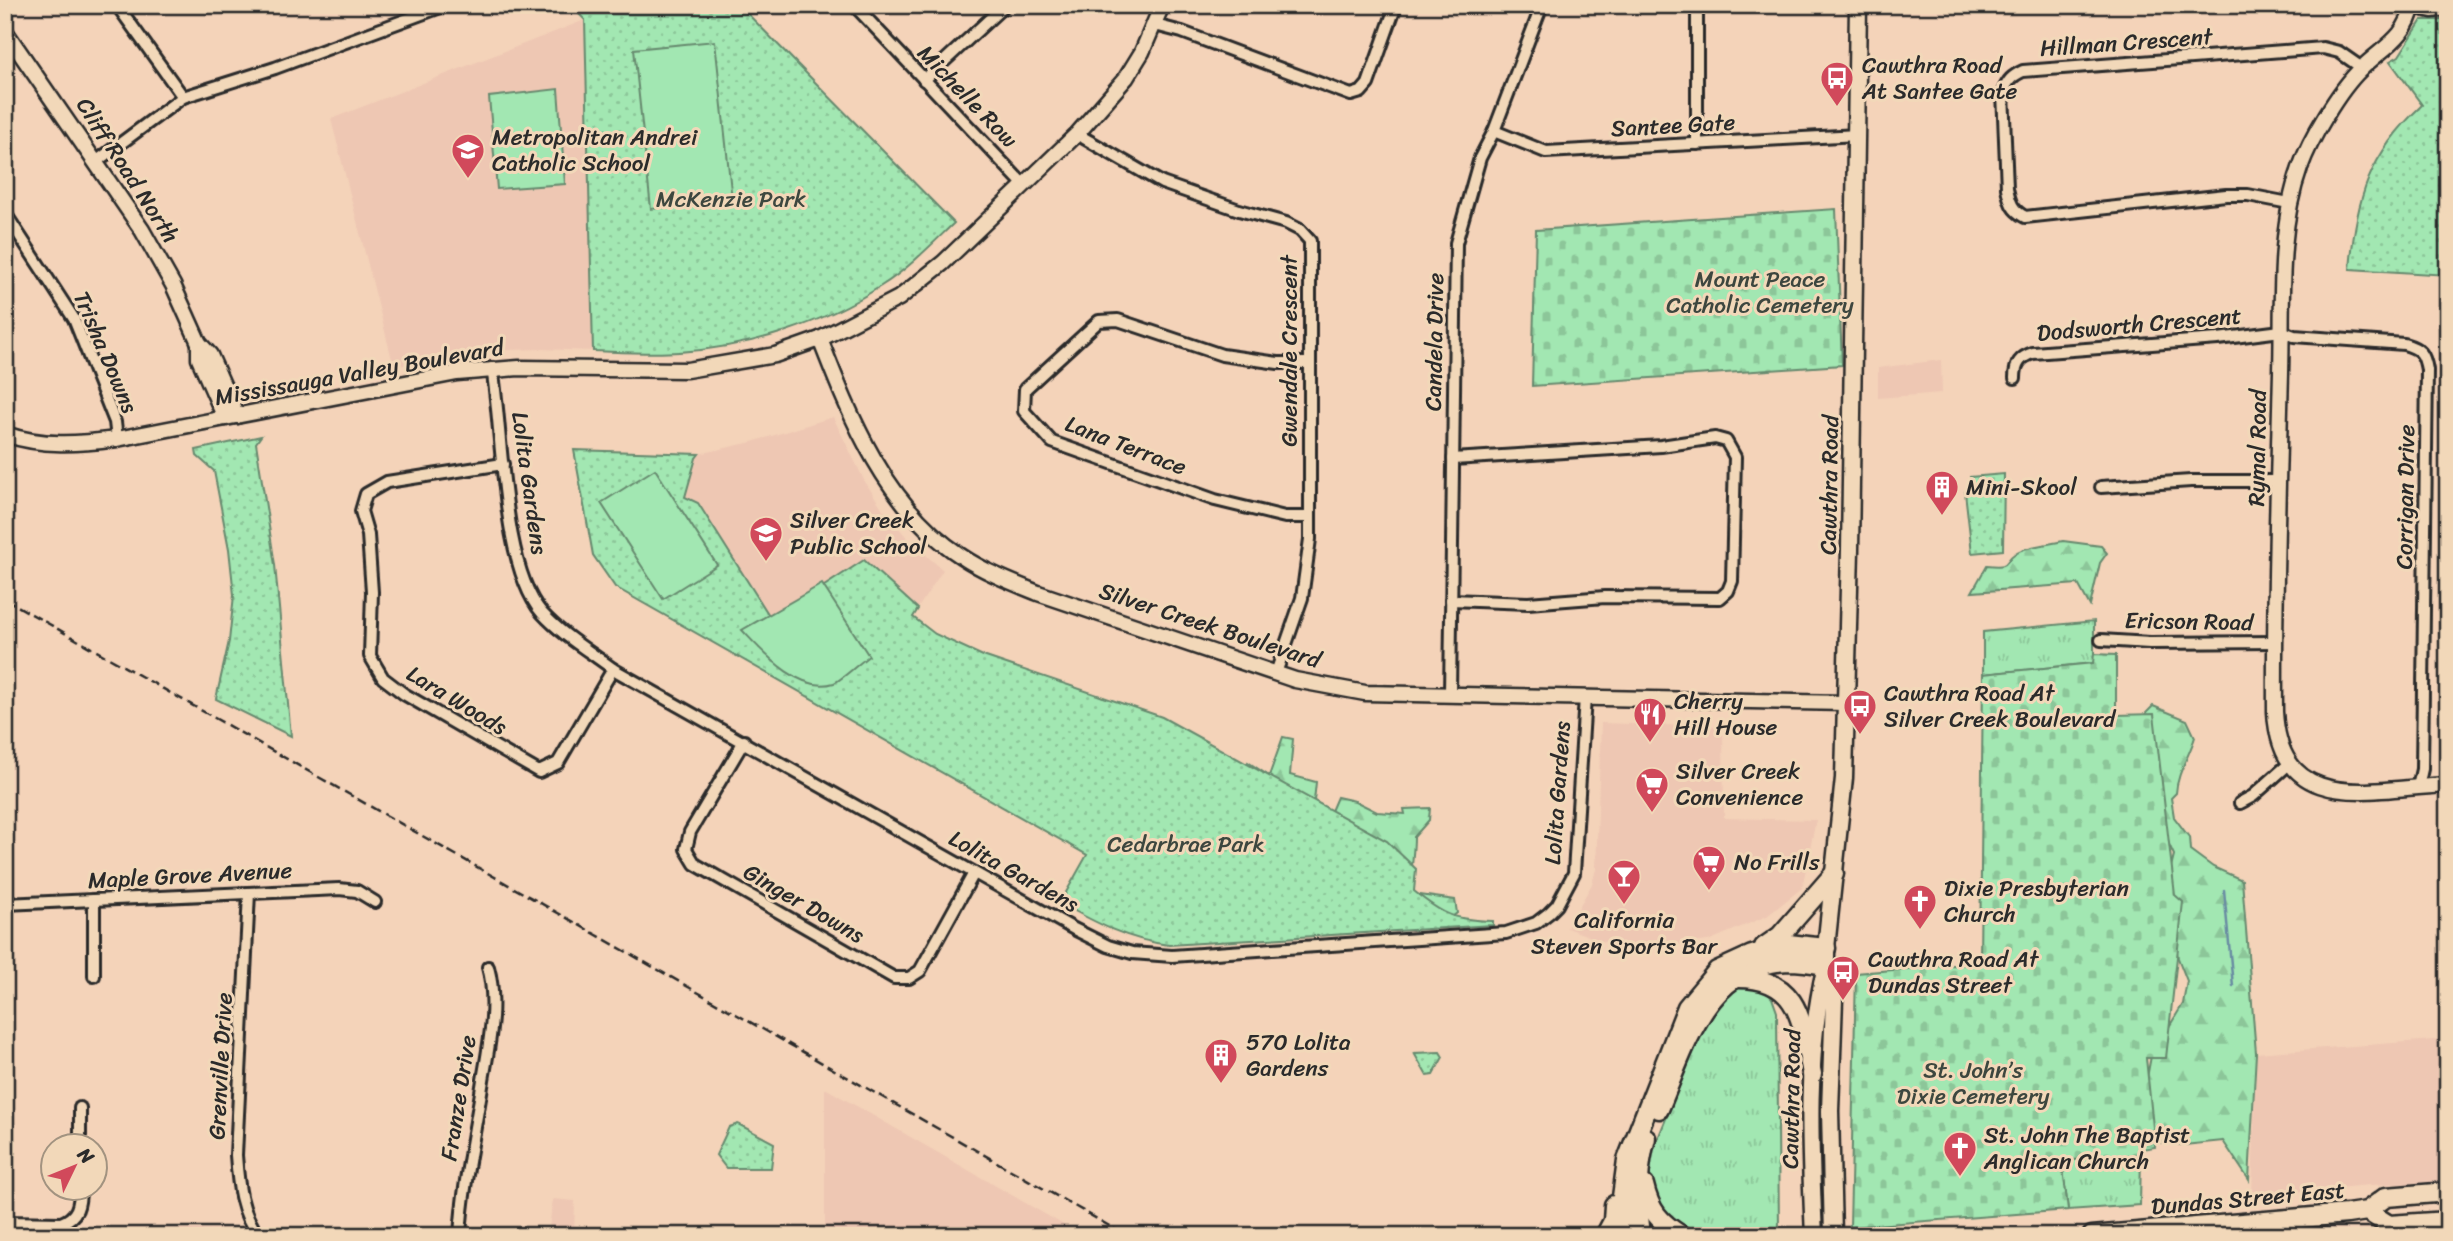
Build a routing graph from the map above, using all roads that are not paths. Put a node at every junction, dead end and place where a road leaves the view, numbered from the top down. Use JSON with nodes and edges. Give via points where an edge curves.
{"nodes":[{"id":1,"x":117,"y":5,"type":"edge"},
{"id":2,"x":446,"y":5,"type":"edge"},
{"id":3,"x":854,"y":5,"type":"edge"},
{"id":4,"x":1005,"y":5,"type":"edge"},
{"id":5,"x":1162,"y":5,"type":"edge"},
{"id":6,"x":1396,"y":5,"type":"edge"},
{"id":7,"x":1542,"y":5,"type":"edge"},
{"id":8,"x":1697,"y":5,"type":"edge"},
{"id":9,"x":1858,"y":5,"type":"edge"},
{"id":10,"x":2413,"y":6,"type":"edge"},
{"id":11,"x":2448,"y":8,"type":"edge"},
{"id":12,"x":1155,"y":25,"type":"junction"},
{"id":13,"x":5,"y":30,"type":"edge"},
{"id":14,"x":2362,"y":68,"type":"junction"},
{"id":15,"x":924,"y":80,"type":"junction"},
{"id":16,"x":183,"y":97,"type":"junction"},
{"id":17,"x":1494,"y":131,"type":"junction"},
{"id":18,"x":1077,"y":134,"type":"junction"},
{"id":19,"x":1858,"y":135,"type":"junction"},
{"id":20,"x":1697,"y":144,"type":"junction"},
{"id":21,"x":97,"y":162,"type":"junction"},
{"id":22,"x":1023,"y":184,"type":"junction"},
{"id":23,"x":2289,"y":204,"type":"junction"},
{"id":24,"x":5,"y":213,"type":"edge"},
{"id":25,"x":2281,"y":331,"type":"junction"},
{"id":26,"x":820,"y":339,"type":"junction"},
{"id":27,"x":1309,"y":363,"type":"junction"},
{"id":28,"x":492,"y":368,"type":"junction"},
{"id":29,"x":2015,"y":378,"type":"dead end"},
{"id":30,"x":231,"y":417,"type":"junction"},
{"id":31,"x":5,"y":434,"type":"edge"},
{"id":32,"x":117,"y":439,"type":"junction"},
{"id":33,"x":1453,"y":459,"type":"junction"},
{"id":34,"x":503,"y":464,"type":"junction"},
{"id":35,"x":2278,"y":481,"type":"junction"},
{"id":36,"x":2101,"y":486,"type":"dead end"},
{"id":37,"x":1310,"y":517,"type":"junction"},
{"id":38,"x":1451,"y":600,"type":"junction"},
{"id":39,"x":2101,"y":640,"type":"dead end"},
{"id":40,"x":2276,"y":642,"type":"junction"},
{"id":41,"x":613,"y":669,"type":"junction"},
{"id":42,"x":1276,"y":673,"type":"junction"},
{"id":43,"x":1450,"y":694,"type":"junction"},
{"id":44,"x":1586,"y":697,"type":"junction"},
{"id":45,"x":1845,"y":703,"type":"junction"},
{"id":46,"x":744,"y":741,"type":"junction"},
{"id":47,"x":2290,"y":763,"type":"junction"},
{"id":48,"x":2448,"y":786,"type":"edge"},
{"id":49,"x":2418,"y":787,"type":"junction"},
{"id":50,"x":2240,"y":803,"type":"dead end"},
{"id":51,"x":974,"y":873,"type":"junction"},
{"id":52,"x":1834,"y":874,"type":"junction"},
{"id":53,"x":249,"y":893,"type":"junction"},
{"id":54,"x":93,"y":900,"type":"junction"},
{"id":55,"x":374,"y":902,"type":"dead end"},
{"id":56,"x":5,"y":904,"type":"edge"},
{"id":57,"x":1752,"y":955,"type":"junction"},
{"id":58,"x":1826,"y":956,"type":"junction"},
{"id":59,"x":488,"y":967,"type":"dead end"},
{"id":60,"x":94,"y":976,"type":"dead end"},
{"id":61,"x":1733,"y":979,"type":"junction"},
{"id":62,"x":1812,"y":1074,"type":"junction"},
{"id":63,"x":79,"y":1108,"type":"dead end"},
{"id":64,"x":79,"y":1132,"type":"edge"},
{"id":65,"x":1632,"y":1173,"type":"junction"},
{"id":66,"x":2448,"y":1186,"type":"edge"},
{"id":67,"x":2448,"y":1192,"type":"edge"},
{"id":68,"x":2418,"y":1194,"type":"junction"},
{"id":69,"x":78,"y":1202,"type":"edge"},
{"id":70,"x":2367,"y":1211,"type":"junction"},
{"id":71,"x":2448,"y":1221,"type":"edge"},
{"id":72,"x":5,"y":1222,"type":"edge"},
{"id":73,"x":259,"y":1236,"type":"edge"},
{"id":74,"x":460,"y":1236,"type":"edge"},
{"id":75,"x":1605,"y":1236,"type":"edge"},
{"id":76,"x":1624,"y":1236,"type":"edge"},
{"id":77,"x":1641,"y":1236,"type":"edge"},
{"id":78,"x":1682,"y":1236,"type":"edge"},
{"id":79,"x":1814,"y":1236,"type":"edge"},
{"id":80,"x":1833,"y":1236,"type":"edge"},
{"id":81,"x":1878,"y":1236,"type":"edge"},
{"id":82,"x":1890,"y":1236,"type":"edge"},
{"id":83,"x":2092,"y":1236,"type":"edge"}],
"edges":[{"from":1,"to":16,"type":"street"},
{"from":2,"to":16,"type":"street"},
{"from":3,"to":15,"type":"street","name":"Michelle Row"},
{"from":4,"to":15,"type":"street"},
{"from":5,"to":12,"type":"street","name":"Mississauga Valley Boulevard"},
{"from":6,"to":12,"type":"street","via":[[1368,84],[1351,95]]},
{"from":7,"to":17,"type":"street","name":"Candela Drive"},
{"from":8,"to":20,"type":"street"},
{"from":9,"to":19,"type":"main road","name":"Cawthra Road"},
{"from":10,"to":11,"type":"street"},
{"from":10,"to":14,"type":"street","name":"Rymal Road","via":[[2403,31]]},
{"from":12,"to":18,"type":"street","name":"Mississauga Valley Boulevard","via":[[1126,78]]},
{"from":13,"to":21,"type":"street","name":"Cliff Road North"},
{"from":14,"to":23,"type":"street","name":"Rymal Road","via":[[2318,128]]},
{"from":14,"to":23,"type":"street","name":"Hillman Crescent","via":[[2339,52],[2323,48],[2023,71],[2007,82],[2003,92],[2007,188],[2015,212],[2025,217],[2226,195]]},
{"from":15,"to":22,"type":"street","name":"Michelle Row"},
{"from":16,"to":21,"type":"street"},
{"from":17,"to":20,"type":"street","name":"Santee Gate","via":[[1546,152]]},
{"from":17,"to":33,"type":"street","name":"Candela Drive","via":[[1479,158],[1456,243]]},
{"from":18,"to":22,"type":"street","name":"Mississauga Valley Boulevard"},
{"from":18,"to":27,"type":"street","name":"Gwendale Crescent","via":[[1162,183],[1300,230],[1310,241]]},
{"from":19,"to":20,"type":"street","name":"Santee Gate"},
{"from":19,"to":45,"type":"main road","name":"Cawthra Road"},
{"from":21,"to":30,"type":"street","name":"Cliff Road North","via":[[156,253],[199,343],[210,355]]},
{"from":22,"to":26,"type":"street","name":"Mississauga Valley Boulevard","via":[[943,263],[899,298]]},
{"from":23,"to":25,"type":"street","name":"Rymal Road"},
{"from":24,"to":32,"type":"street","name":"Trisha Downs","via":[[74,319],[113,415]]},
{"from":25,"to":29,"type":"street","name":"Dodsworth Crescent","via":[[2033,353],[2018,363]]},
{"from":25,"to":35,"type":"street","name":"Rymal Road"},
{"from":25,"to":49,"type":"street","name":"Corrigan Drive","via":[[2294,336],[2404,344],[2424,354],[2422,769]]},
{"from":26,"to":28,"type":"street","name":"Mississauga Valley Boulevard","via":[[775,355],[712,368]]},
{"from":26,"to":42,"type":"street","name":"Silver Creek Boulevard","via":[[879,469],[913,514],[958,554],[1026,588]]},
{"from":27,"to":37,"type":"street","name":"Gwendale Crescent"},
{"from":27,"to":37,"type":"street","name":"Lana Terrace","via":[[1222,355],[1118,320],[1099,321],[1025,389],[1024,411],[1052,442],[1215,500],[1286,517]]},
{"from":28,"to":30,"type":"street","name":"Mississauga Valley Boulevard"},
{"from":28,"to":34,"type":"street","name":"Lolita Gardens"},
{"from":30,"to":32,"type":"street","name":"Mississauga Valley Boulevard"},
{"from":31,"to":32,"type":"street","name":"Mississauga Valley Boulevard","via":[[57,444]]},
{"from":33,"to":38,"type":"street","name":"Candela Drive"},
{"from":33,"to":38,"type":"street","via":[[1661,446],[1715,438],[1726,441],[1735,457],[1732,581],[1720,598],[1605,597],[1528,603]]},
{"from":34,"to":41,"type":"street","name":"Lolita Gardens","via":[[514,550],[540,611]]},
{"from":34,"to":41,"type":"street","name":"Lara Woods","via":[[387,482],[366,494],[361,511],[368,535],[372,592],[370,656],[383,678],[404,694],[539,772],[558,763]]},
{"from":35,"to":36,"type":"street"},
{"from":35,"to":40,"type":"street","name":"Rymal Road"},
{"from":37,"to":42,"type":"street","name":"Gwendale Crescent","via":[[1302,598]]},
{"from":38,"to":43,"type":"street","name":"Candela Drive"},
{"from":39,"to":40,"type":"street","name":"Ericson Road"},
{"from":40,"to":47,"type":"street","name":"Rymal Road","via":[[2276,725]]},
{"from":41,"to":46,"type":"street","name":"Lolita Gardens"},
{"from":42,"to":43,"type":"street","name":"Silver Creek Boulevard","via":[[1365,692]]},
{"from":43,"to":44,"type":"street","name":"Silver Creek Boulevard"},
{"from":44,"to":45,"type":"street","name":"Silver Creek Boulevard"},
{"from":44,"to":51,"type":"street","name":"Lolita Gardens","via":[[1574,873],[1549,913],[1536,923],[1506,933],[1172,956],[1132,953],[1074,929]]},
{"from":45,"to":52,"type":"main road","name":"Cawthra Road","via":[[1844,778]]},
{"from":46,"to":51,"type":"street","name":"Lolita Gardens"},
{"from":46,"to":51,"type":"street","name":"Ginger Downs","via":[[690,832],[686,849],[695,864],[718,878],[894,978],[909,978],[920,971]]},
{"from":47,"to":49,"type":"street","via":[[2308,779],[2334,790]]},
{"from":47,"to":50,"type":"street"},
{"from":48,"to":49,"type":"street"},
{"from":52,"to":57,"type":"main road","via":[[1780,936]]},
{"from":52,"to":58,"type":"main road","name":"Cawthra Road"},
{"from":53,"to":54,"type":"street","name":"Maple Grove Avenue"},
{"from":53,"to":55,"type":"street","name":"Maple Grove Avenue","via":[[339,889],[357,891]]},
{"from":53,"to":73,"type":"street","name":"Grenville Drive","via":[[236,1155],[240,1196]]},
{"from":54,"to":56,"type":"street","name":"Maple Grove Avenue"},
{"from":54,"to":60,"type":"street"},
{"from":57,"to":58,"type":"main road","via":[[1788,944]]},
{"from":57,"to":65,"type":"main road","via":[[1717,971],[1687,1007],[1631,1146]]},
{"from":58,"to":61,"type":"main road","via":[[1758,966]]},
{"from":58,"to":62,"type":"main road","name":"Cawthra Road"},
{"from":58,"to":80,"type":"main road","name":"Cawthra Road","via":[[1834,999],[1830,1111]]},
{"from":59,"to":74,"type":"street","name":"Franze Drive","via":[[492,982],[490,1039]]},
{"from":61,"to":62,"type":"main road","via":[[1757,978],[1781,989],[1797,1008]]},
{"from":61,"to":65,"type":"main road","via":[[1709,1001],[1698,1019]]},
{"from":62,"to":79,"type":"main road","name":"Cawthra Road"},
{"from":63,"to":64,"type":"street"},
{"from":65,"to":75,"type":"main road","via":[[1614,1181],[1613,1221]]},
{"from":65,"to":76,"type":"main road"},
{"from":65,"to":77,"type":"main road"},
{"from":65,"to":78,"type":"main road","via":[[1664,1224]]},
{"from":66,"to":68,"type":"main road"},
{"from":67,"to":68,"type":"main road","name":"Dundas Street East"},
{"from":68,"to":70,"type":"main road","name":"Dundas Street East","via":[[2386,1197]]},
{"from":69,"to":72,"type":"street","via":[[77,1211],[61,1223]]},
{"from":70,"to":71,"type":"main road","name":"Dundas Street East","via":[[2389,1225]]},
{"from":70,"to":83,"type":"main road","name":"Dundas Street East"},
{"from":81,"to":82,"type":"main road"}]}
